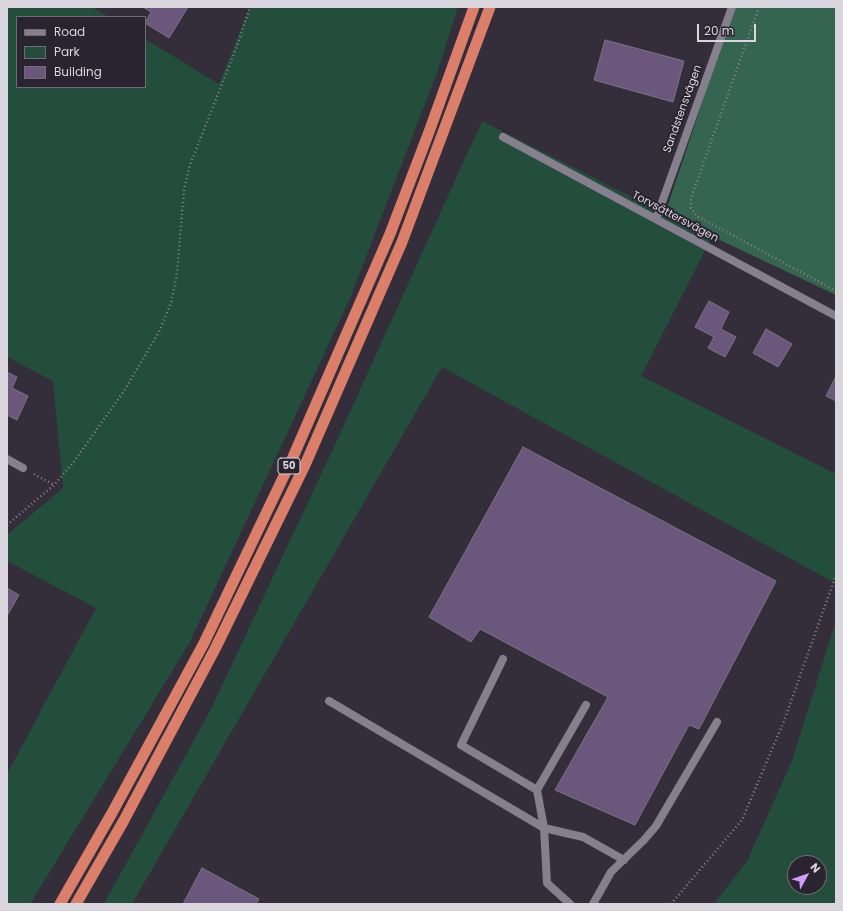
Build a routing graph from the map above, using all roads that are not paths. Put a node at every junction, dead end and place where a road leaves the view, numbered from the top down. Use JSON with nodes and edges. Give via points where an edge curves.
{"nodes":[{"id":1,"x":474,"y":7,"type":"edge"},
{"id":2,"x":490,"y":7,"type":"edge"},
{"id":3,"x":732,"y":7,"type":"edge"},
{"id":4,"x":503,"y":137,"type":"dead end"},
{"id":5,"x":656,"y":219,"type":"junction"},
{"id":6,"x":836,"y":316,"type":"edge"},
{"id":7,"x":7,"y":459,"type":"edge"},
{"id":8,"x":23,"y":468,"type":"road end"},
{"id":9,"x":502,"y":659,"type":"dead end"},
{"id":10,"x":329,"y":701,"type":"dead end"},
{"id":11,"x":586,"y":705,"type":"dead end"},
{"id":12,"x":717,"y":722,"type":"dead end"},
{"id":13,"x":537,"y":790,"type":"junction"},
{"id":14,"x":544,"y":828,"type":"junction"},
{"id":15,"x":624,"y":860,"type":"junction"},
{"id":16,"x":60,"y":904,"type":"edge"},
{"id":17,"x":76,"y":904,"type":"edge"},
{"id":18,"x":570,"y":904,"type":"edge"},
{"id":19,"x":593,"y":904,"type":"edge"}],
"edges":[{"from":1,"to":16,"type":"highway","number":"50","via":[[390,234],[293,457],[204,643]]},
{"from":2,"to":17,"type":"highway","number":"50","via":[[402,242],[305,465],[215,649],[123,822]]},
{"from":3,"to":5,"type":"street","name":"Sandstensvägen"},
{"from":4,"to":5,"type":"street","name":"Torvsättersvägen"},
{"from":5,"to":6,"type":"street","name":"Torvsättersvägen"},
{"from":7,"to":8,"type":"street"},
{"from":9,"to":13,"type":"street","via":[[461,744]]},
{"from":10,"to":14,"type":"street"},
{"from":11,"to":13,"type":"street"},
{"from":12,"to":15,"type":"street","via":[[656,826]]},
{"from":13,"to":14,"type":"street"},
{"from":14,"to":15,"type":"street","via":[[583,837]]},
{"from":14,"to":18,"type":"street","via":[[547,883]]},
{"from":15,"to":19,"type":"street","via":[[611,872]]}]}
